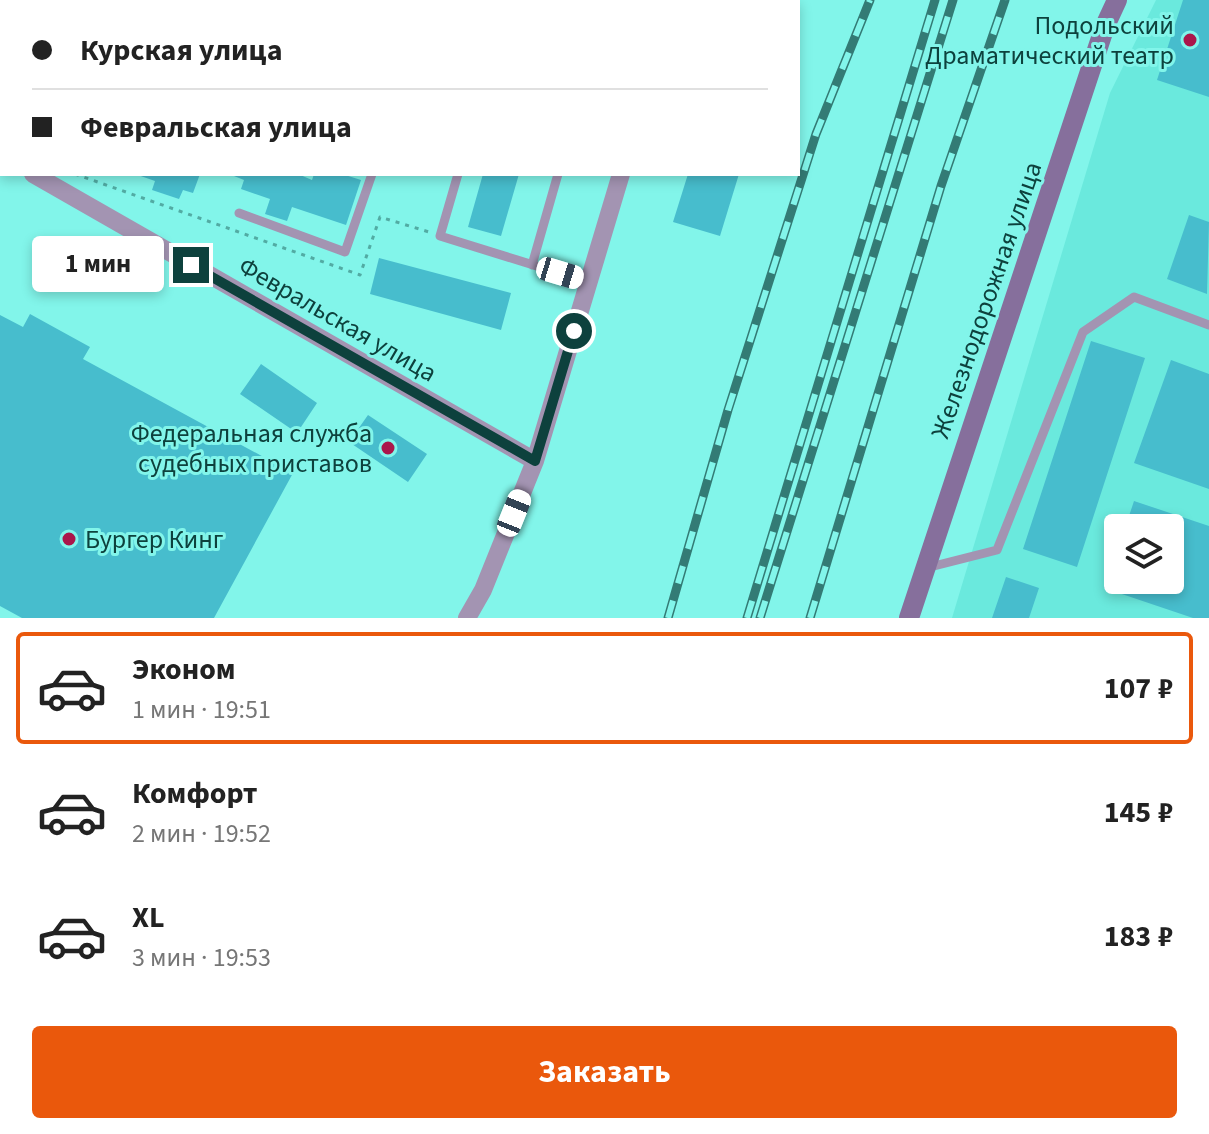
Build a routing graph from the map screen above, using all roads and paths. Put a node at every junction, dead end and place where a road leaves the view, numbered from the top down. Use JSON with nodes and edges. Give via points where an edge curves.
{"nodes":[{"id":1,"x":1117,"y":0,"type":"edge"},
{"id":2,"x":36,"y":176,"type":"edge"},
{"id":3,"x":371,"y":176,"type":"edge"},
{"id":4,"x":457,"y":176,"type":"edge"},
{"id":5,"x":557,"y":176,"type":"edge"},
{"id":6,"x":620,"y":176,"type":"edge"},
{"id":7,"x":239,"y":213,"type":"dead end"},
{"id":8,"x":532,"y":265,"type":"junction"},
{"id":9,"x":588,"y":282,"type":"junction"},
{"id":10,"x":1209,"y":325,"type":"edge"},
{"id":11,"x":535,"y":461,"type":"junction"},
{"id":12,"x":924,"y":568,"type":"junction"},
{"id":13,"x":467,"y":618,"type":"edge"},
{"id":14,"x":909,"y":618,"type":"edge"}],
"edges":[{"from":1,"to":12,"type":"main road","name":"Железнодорожная улица"},
{"from":2,"to":11,"type":"street","name":"Февральская улица"},
{"from":3,"to":7,"type":"lane","via":[[345,252]]},
{"from":4,"to":8,"type":"lane","via":[[440,236]]},
{"from":5,"to":8,"type":"lane"},
{"from":6,"to":9,"type":"street"},
{"from":8,"to":9,"type":"lane"},
{"from":9,"to":11,"type":"street"},
{"from":10,"to":12,"type":"lane","via":[[1134,297],[1083,332],[997,550]]},
{"from":11,"to":13,"type":"street"},
{"from":12,"to":14,"type":"main road","name":"Железнодорожная улица"}]}
